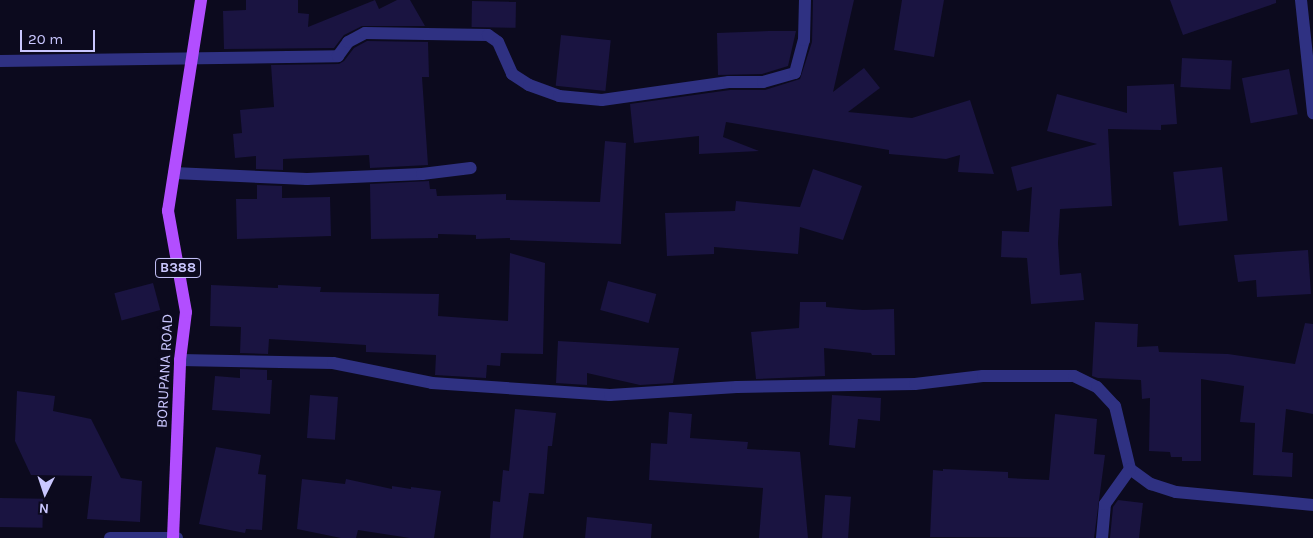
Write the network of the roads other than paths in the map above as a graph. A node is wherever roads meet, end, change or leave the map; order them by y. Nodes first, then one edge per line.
1 (201, 0) edge
2 (805, 0) edge
3 (1300, 0) edge
4 (191, 60) junction
5 (0, 61) edge
6 (1313, 112) edge
7 (470, 168) dead end
8 (174, 174) junction
9 (180, 360) junction
10 (1130, 469) junction
11 (1313, 505) edge
12 (110, 538) edge
13 (173, 538) edge
14 (177, 538) edge
15 (1102, 538) edge

1 - 4 main road, BORUPANA ROAD / B388
2 - 4 street
3 - 6 street
4 - 5 street
4 - 8 main road, BORUPANA ROAD / B388
7 - 8 street
8 - 9 main road, BORUPANA ROAD / B388
9 - 10 street
9 - 13 main road, BORUPANA ROAD / B388
10 - 11 street
10 - 15 street
12 - 13 street
13 - 14 street

